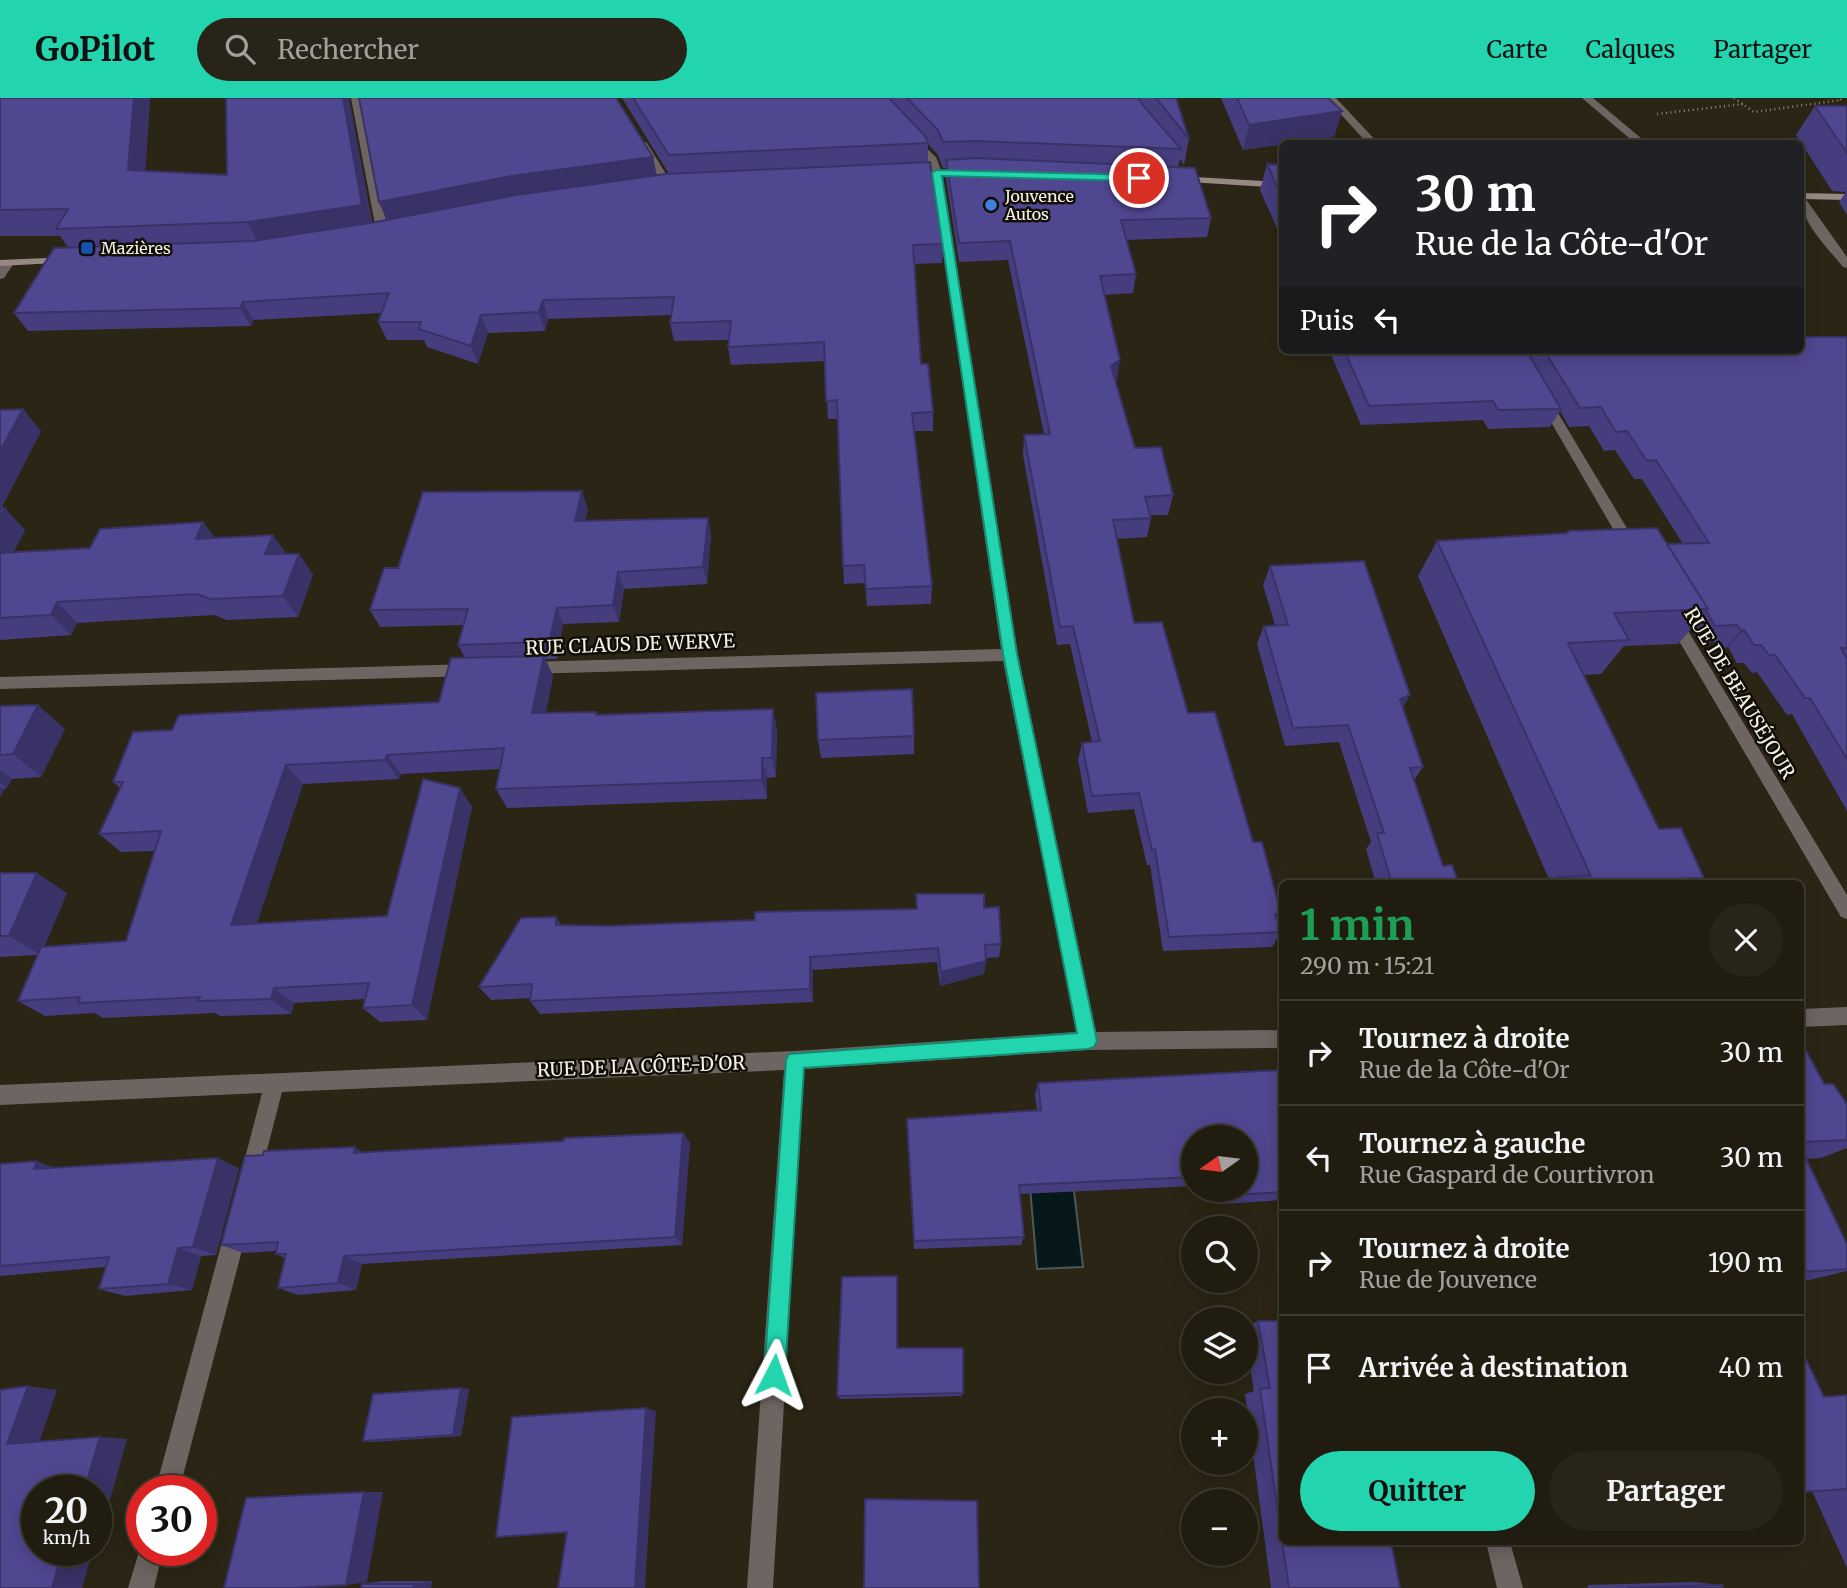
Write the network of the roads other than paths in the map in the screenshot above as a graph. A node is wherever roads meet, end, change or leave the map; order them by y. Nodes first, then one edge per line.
1 (356, 98) edge
2 (1331, 98) edge
3 (1587, 98) edge
4 (633, 128) edge
5 (903, 128) edge
6 (1370, 140) edge
7 (1638, 140) edge
8 (1175, 166) edge
9 (937, 173) junction
10 (975, 173) edge
11 (905, 175) edge
12 (1166, 179) edge
13 (1193, 180) junction
14 (669, 187) junction
15 (683, 187) edge
16 (1279, 187) edge
17 (656, 189) edge
18 (1847, 197) edge
19 (1804, 198) edge
20 (1804, 203) edge
21 (396, 233) edge
22 (383, 235) junction
23 (370, 237) edge
24 (87, 260) edge
25 (4, 263) edge
26 (1847, 265) edge
27 (0, 276) edge
28 (1535, 386) edge
29 (1642, 565) edge
30 (1663, 601) edge
31 (1010, 654) junction
32 (483, 669) edge
33 (511, 669) edge
34 (0, 683) edge
35 (1847, 911) edge
36 (1847, 1016) edge
37 (1804, 1018) edge
38 (1279, 1039) edge
39 (1088, 1041) junction
40 (795, 1060) junction
41 (275, 1082) junction
42 (0, 1095) edge
43 (171, 1475) edge
44 (1499, 1545) edge
45 (147, 1566) edge
46 (141, 1588) edge
47 (760, 1588) edge
48 (1510, 1588) edge

1 - 22 street
2 - 6 street
3 - 7 street
4 - 14 street
5 - 9 street
8 - 13 street
9 - 10 street
9 - 11 street
9 - 31 street
12 - 13 street
13 - 16 street
14 - 15 street
14 - 17 street
18 - 19 street
20 - 26 street
21 - 22 street
22 - 23 street
24 - 25 street
25 - 27 street
28 - 29 street
30 - 35 street, RUE DE BEAUSÉJOUR
31 - 33 street, RUE CLAUS DE WERVE
31 - 39 street
32 - 34 street
36 - 37 street
38 - 39 street, RUE DE LA CÔTE-D'OR
39 - 40 street, RUE DE LA CÔTE-D'OR
40 - 41 street, RUE DE LA CÔTE-D'OR
40 - 47 street
41 - 42 street, RUE DE LA CÔTE-D'OR
41 - 43 street
44 - 48 street
45 - 46 street

